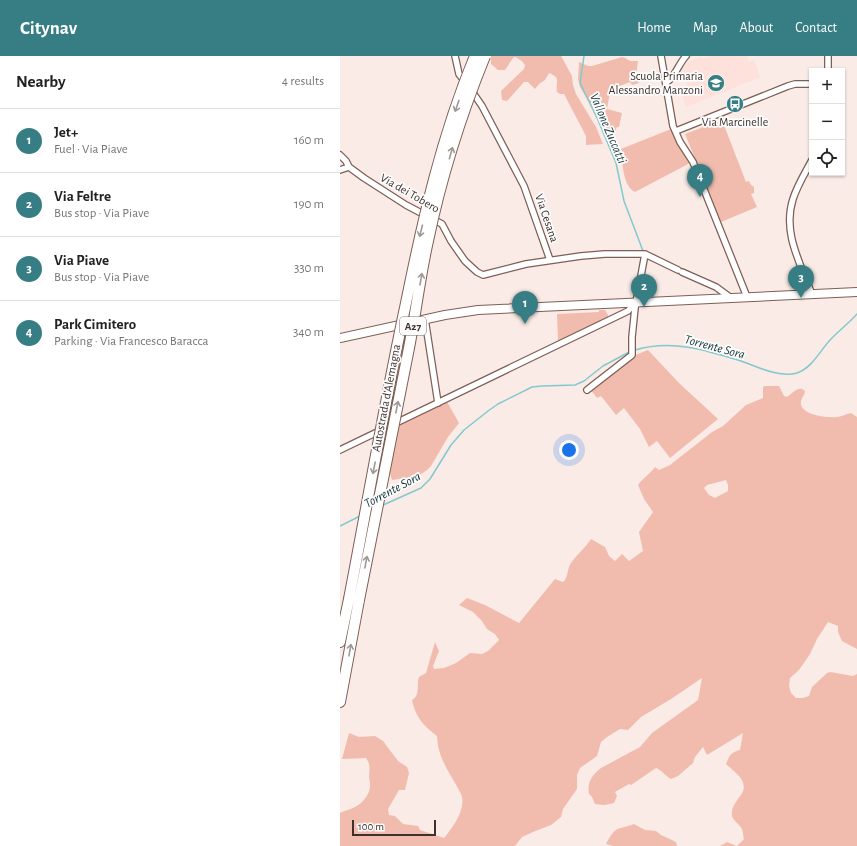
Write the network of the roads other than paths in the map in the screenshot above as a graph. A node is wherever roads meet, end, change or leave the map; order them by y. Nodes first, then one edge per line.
1 (455, 56) edge
2 (475, 56) edge
3 (485, 56) edge
4 (662, 56) edge
5 (686, 56) edge
6 (828, 56) edge
7 (828, 68) edge
8 (667, 82) junction
9 (809, 84) edge
10 (676, 131) junction
11 (340, 155) edge
12 (809, 166) edge
13 (349, 167) junction
14 (340, 170) edge
15 (645, 254) junction
16 (550, 260) junction
17 (857, 292) edge
18 (812, 295) junction
19 (747, 297) junction
20 (731, 298) junction
21 (636, 302) junction
22 (425, 319) junction
23 (340, 338) edge
24 (587, 390) dead end
25 (438, 403) junction
26 (340, 450) edge
27 (354, 600) junction
28 (340, 642) edge
29 (340, 702) edge

1 - 16 street, Via Cesana
2 -> 27 highway, Autostrada d'Alemagna / A27, bridge
27 -> 3 highway, Autostrada d'Alemagna / A27, bridge
4 - 8 street
5 - 8 street
6 - 7 street
8 - 10 street
9 - 10 street
10 - 19 street
11 - 13 street, Via dei Tobero
12 - 18 street
13 - 14 street
13 - 16 street, Via dei Tobero
15 - 16 street, Via Cesana
15 - 20 street
15 - 21 street
17 - 18 main road
18 - 19 main road
19 - 20 main road
20 - 21 main road
21 - 22 main road
21 - 24 street
21 - 25 street
22 - 23 main road
22 - 25 street
25 - 26 street
27 - 28 highway, Autostrada d'Alemagna / A27
29 -> 27 highway, Autostrada d'Alemagna / A27

